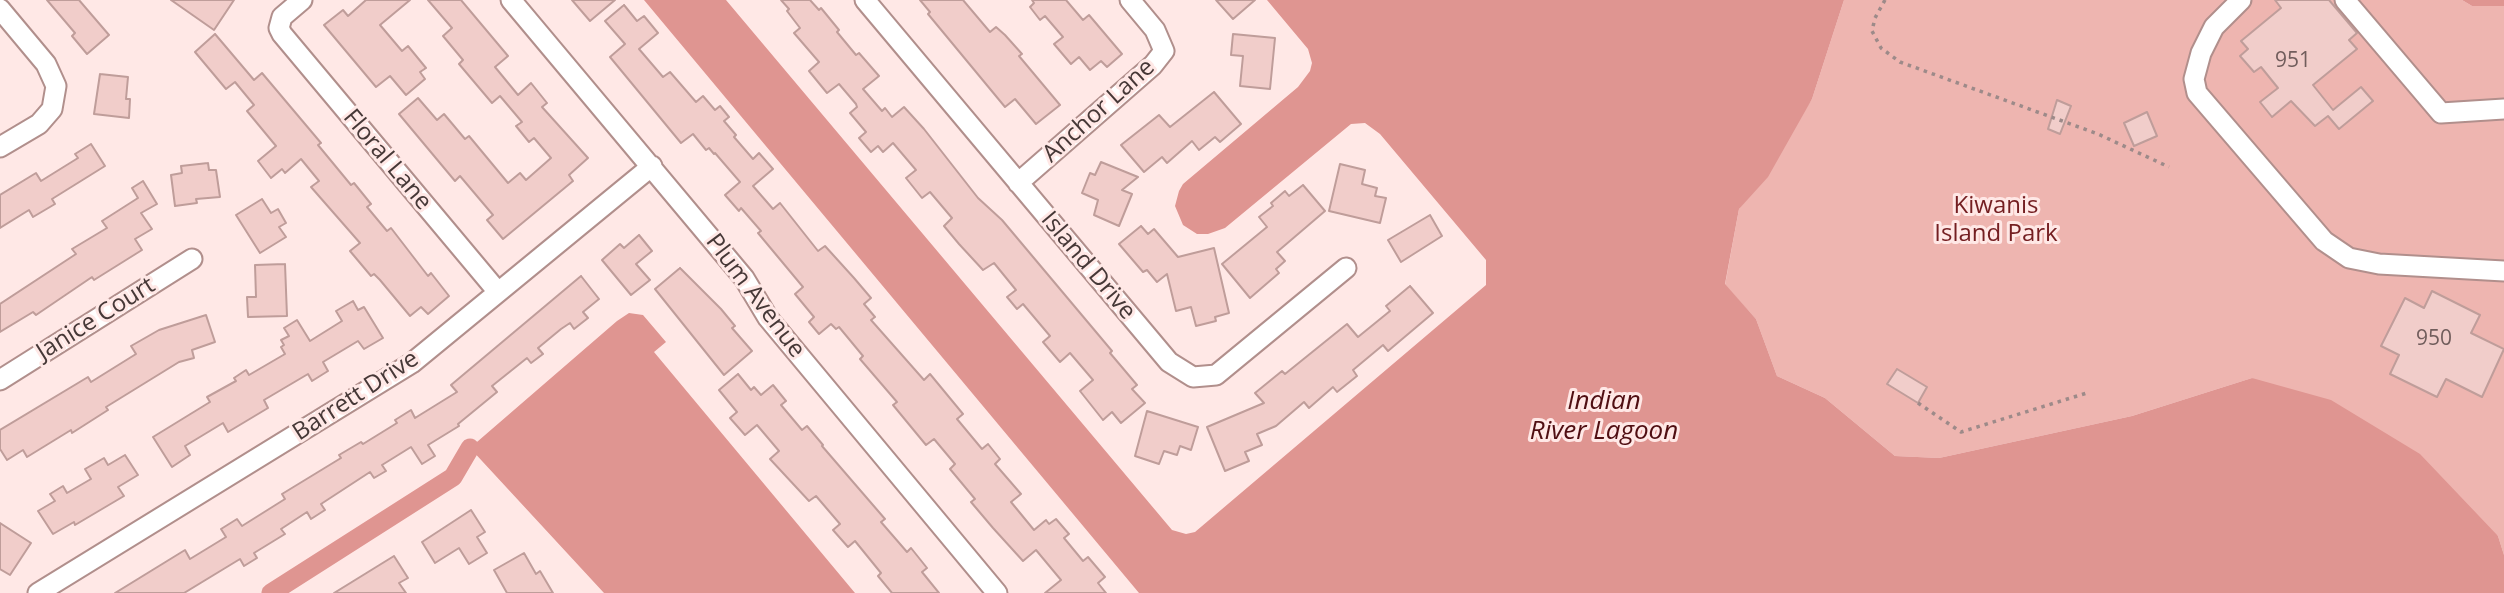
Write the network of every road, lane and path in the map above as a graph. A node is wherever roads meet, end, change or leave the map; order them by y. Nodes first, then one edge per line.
1 (302, 0) edge
2 (511, 0) edge
3 (865, 0) edge
4 (1130, 0) edge
5 (1885, 0) edge
6 (2241, 0) edge
7 (2345, 0) edge
8 (0, 9) edge
9 (2504, 109) edge
10 (0, 147) edge
11 (652, 166) junction
12 (2169, 167) dead end
13 (1018, 183) junction
14 (192, 259) dead end
15 (1346, 268) dead end
16 (2504, 271) edge
17 (498, 292) junction
18 (0, 380) edge
19 (2091, 392) dead end
20 (1917, 403) dead end
21 (38, 593) edge
22 (997, 593) edge

1 - 17 street, Floral Lane
2 - 11 street, Plum Avenue
3 - 13 street, Island Drive
4 - 13 street, Anchor Lane
5 - 12 path
6 - 16 street
7 - 9 street
8 - 10 street
11 - 17 street, Barrett Drive
11 - 22 street, Plum Avenue
13 - 15 street, Island Drive
14 - 18 street, Janice Court
17 - 21 street, Barrett Drive
19 - 20 path

